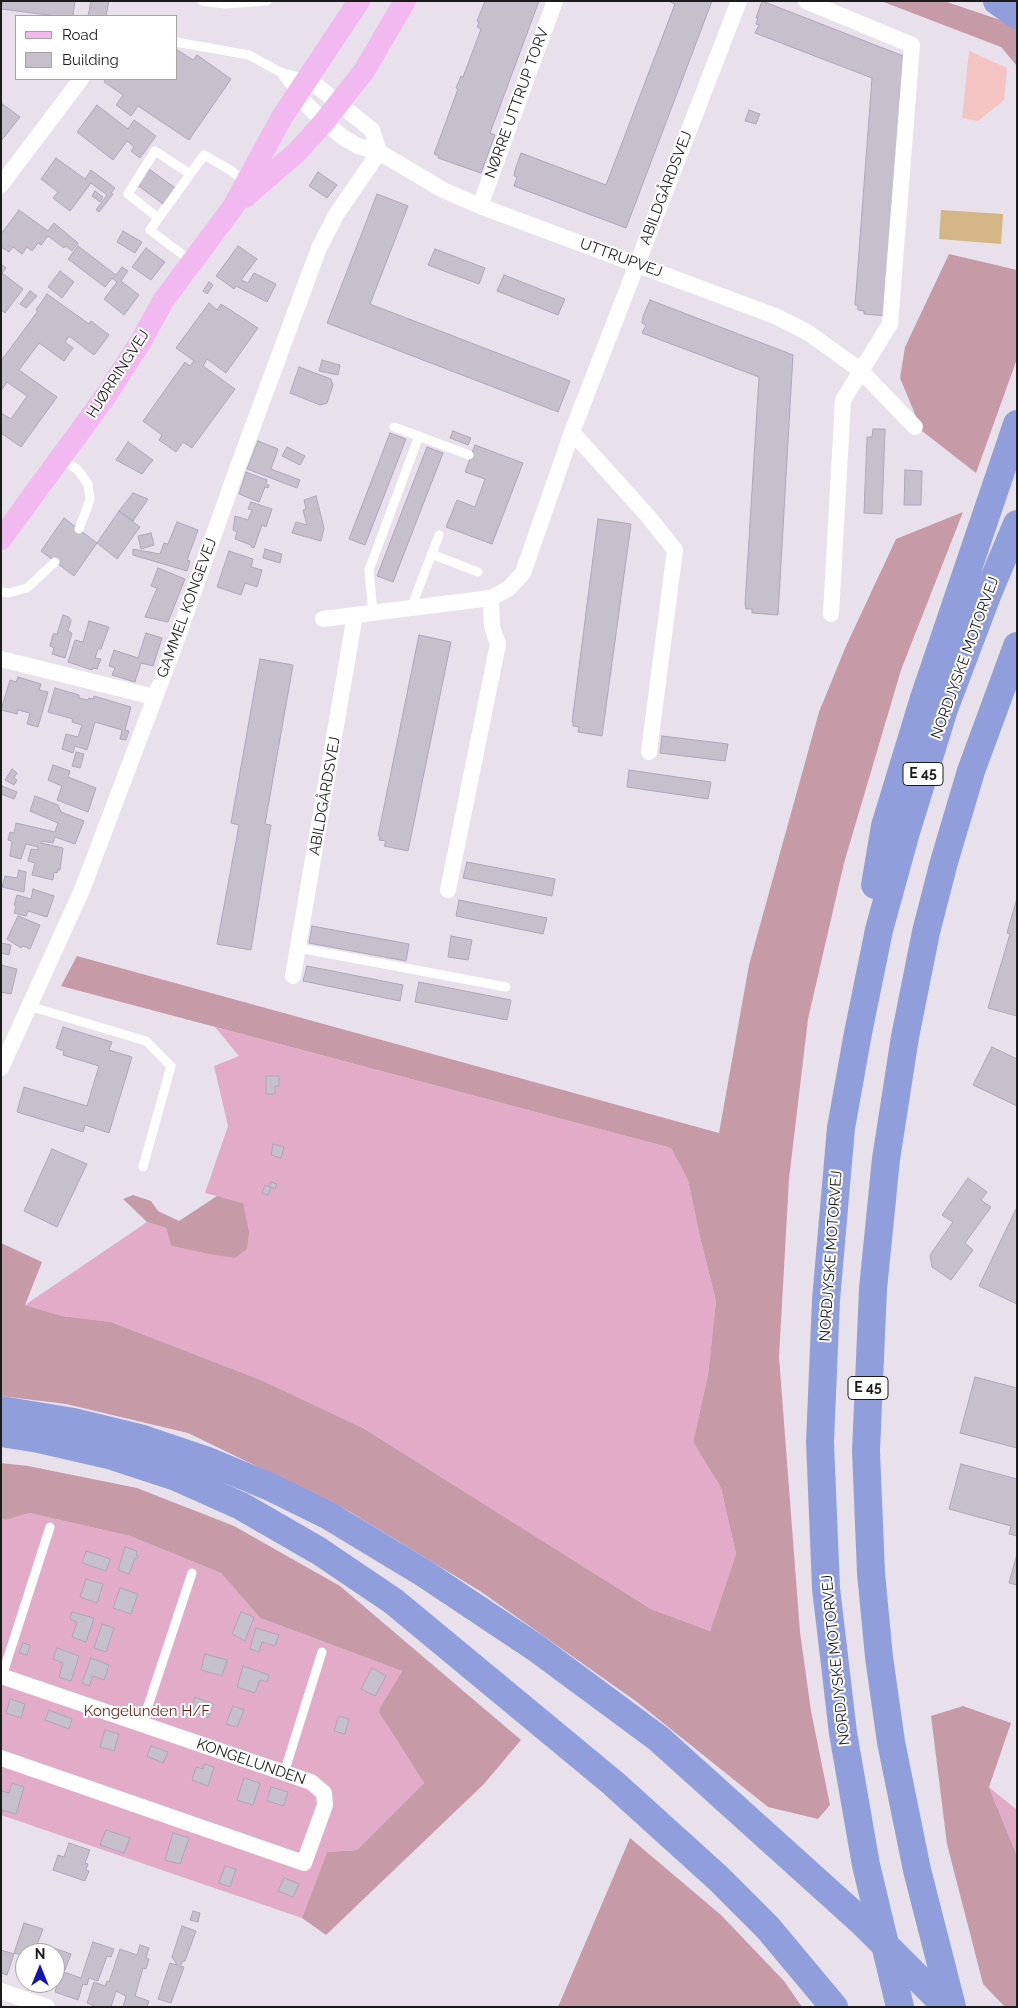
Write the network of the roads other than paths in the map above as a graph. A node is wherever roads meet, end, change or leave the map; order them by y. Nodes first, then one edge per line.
1 (202, 1) edge
2 (267, 1) edge
3 (359, 1) edge
4 (405, 1) edge
5 (555, 1) edge
6 (739, 1) edge
7 (806, 1) edge
8 (997, 1) edge
9 (1017, 15) edge
10 (178, 42) edge
11 (280, 72) junction
12 (80, 80) edge
13 (302, 87) junction
14 (339, 103) junction
15 (324, 122) junction
16 (379, 152) junction
17 (190, 174) junction
18 (1, 185) edge
19 (251, 185) junction
20 (480, 206) junction
21 (158, 218) junction
22 (192, 262) junction
23 (636, 263) junction
24 (860, 370) junction
25 (1017, 424) edge
26 (394, 427) dead end
27 (915, 427) dead end
28 (572, 432) junction
29 (419, 436) junction
30 (469, 455) dead end
31 (60, 459) junction
32 (1017, 524) edge
33 (79, 529) dead end
34 (439, 535) dead end
35 (1, 539) edge
36 (431, 554) junction
37 (55, 562) dead end
38 (478, 572) dead end
39 (1, 592) edge
40 (491, 598) junction
41 (411, 608) junction
42 (373, 613) junction
43 (831, 614) dead end
44 (356, 616) junction
45 (323, 619) dead end
46 (1017, 646) edge
47 (1, 660) edge
48 (1017, 674) edge
49 (154, 697) junction
50 (649, 752) dead end
51 (971, 771) junction
52 (448, 890) dead end
53 (298, 948) junction
54 (293, 976) dead end
55 (506, 988) dead end
56 (29, 1006) junction
57 (858, 1032) junction
58 (1, 1068) edge
59 (143, 1167) dead end
60 (1, 1410) edge
61 (1, 1433) edge
62 (50, 1528) dead end
63 (192, 1573) dead end
64 (322, 1652) dead end
65 (2, 1676) edge
66 (142, 1724) junction
67 (1, 1758) edge
68 (284, 1773) junction
69 (1, 1991) edge
70 (47, 2007) edge
71 (834, 2007) edge
72 (900, 2007) edge
73 (947, 2007) edge
74 (952, 2007) edge

1 - 2 lane
3 - 13 main road, HJØRRINGVEJ
4 - 14 main road, HJØRRINGVEJ
5 - 20 street, NØRRE UTTRUP TORV
6 - 23 street, ABILDGÅRDSVEJ
7 - 24 street
8 - 9 highway
10 - 11 lane
11 - 13 lane
11 - 13 lane
12 - 18 street
13 - 14 street
13 - 15 street, UTTRUPVEJ
13 - 19 main road, HJØRRINGVEJ
14 - 15 main road, HJØRRINGVEJ
14 - 16 street
15 - 16 street, UTTRUPVEJ
15 - 19 main road, HJØRRINGVEJ
16 - 20 street, UTTRUPVEJ
16 - 49 street, GAMMEL KONGEVEJ
17 - 19 lane
17 - 21 lane
17 - 21 lane
19 - 22 main road, HJØRRINGVEJ
20 - 23 street, UTTRUPVEJ
21 - 22 lane
22 - 31 main road, HJØRRINGVEJ
23 - 24 street, UTTRUPVEJ
23 - 28 street, ABILDGÅRDSVEJ
24 - 27 street, UTTRUPVEJ
24 - 43 street
25 - 57 highway
26 - 29 lane
28 - 40 street, ABILDGÅRDSVEJ
28 - 50 street
29 - 30 lane
29 - 42 lane
31 - 33 lane
31 - 35 main road, HJØRRINGVEJ
32 - 57 highway, NORDJYSKE MOTORVEJ / E 45
34 - 36 lane
36 - 38 lane
36 - 41 lane
37 - 39 lane
40 - 41 street, ABILDGÅRDSVEJ
40 - 52 street
41 - 42 street, ABILDGÅRDSVEJ
42 - 44 street, ABILDGÅRDSVEJ
44 - 45 street, ABILDGÅRDSVEJ
44 - 53 street, ABILDGÅRDSVEJ
46 - 51 highway, E 45
47 - 49 street
48 - 51 highway
49 - 56 street, GAMMEL KONGEVEJ
51 - 74 highway, E 45
53 - 54 street, ABILDGÅRDSVEJ
53 - 55 lane
56 - 58 street, GAMMEL KONGEVEJ
56 - 59 lane
57 - 72 highway, NORDJYSKE MOTORVEJ / E 45
60 - 73 highway
61 - 71 highway
62 - 65 lane
63 - 66 lane
64 - 68 lane
65 - 66 street, KONGELUNDEN
66 - 68 street, KONGELUNDEN
67 - 68 street, KONGELUNDEN
69 - 70 street

